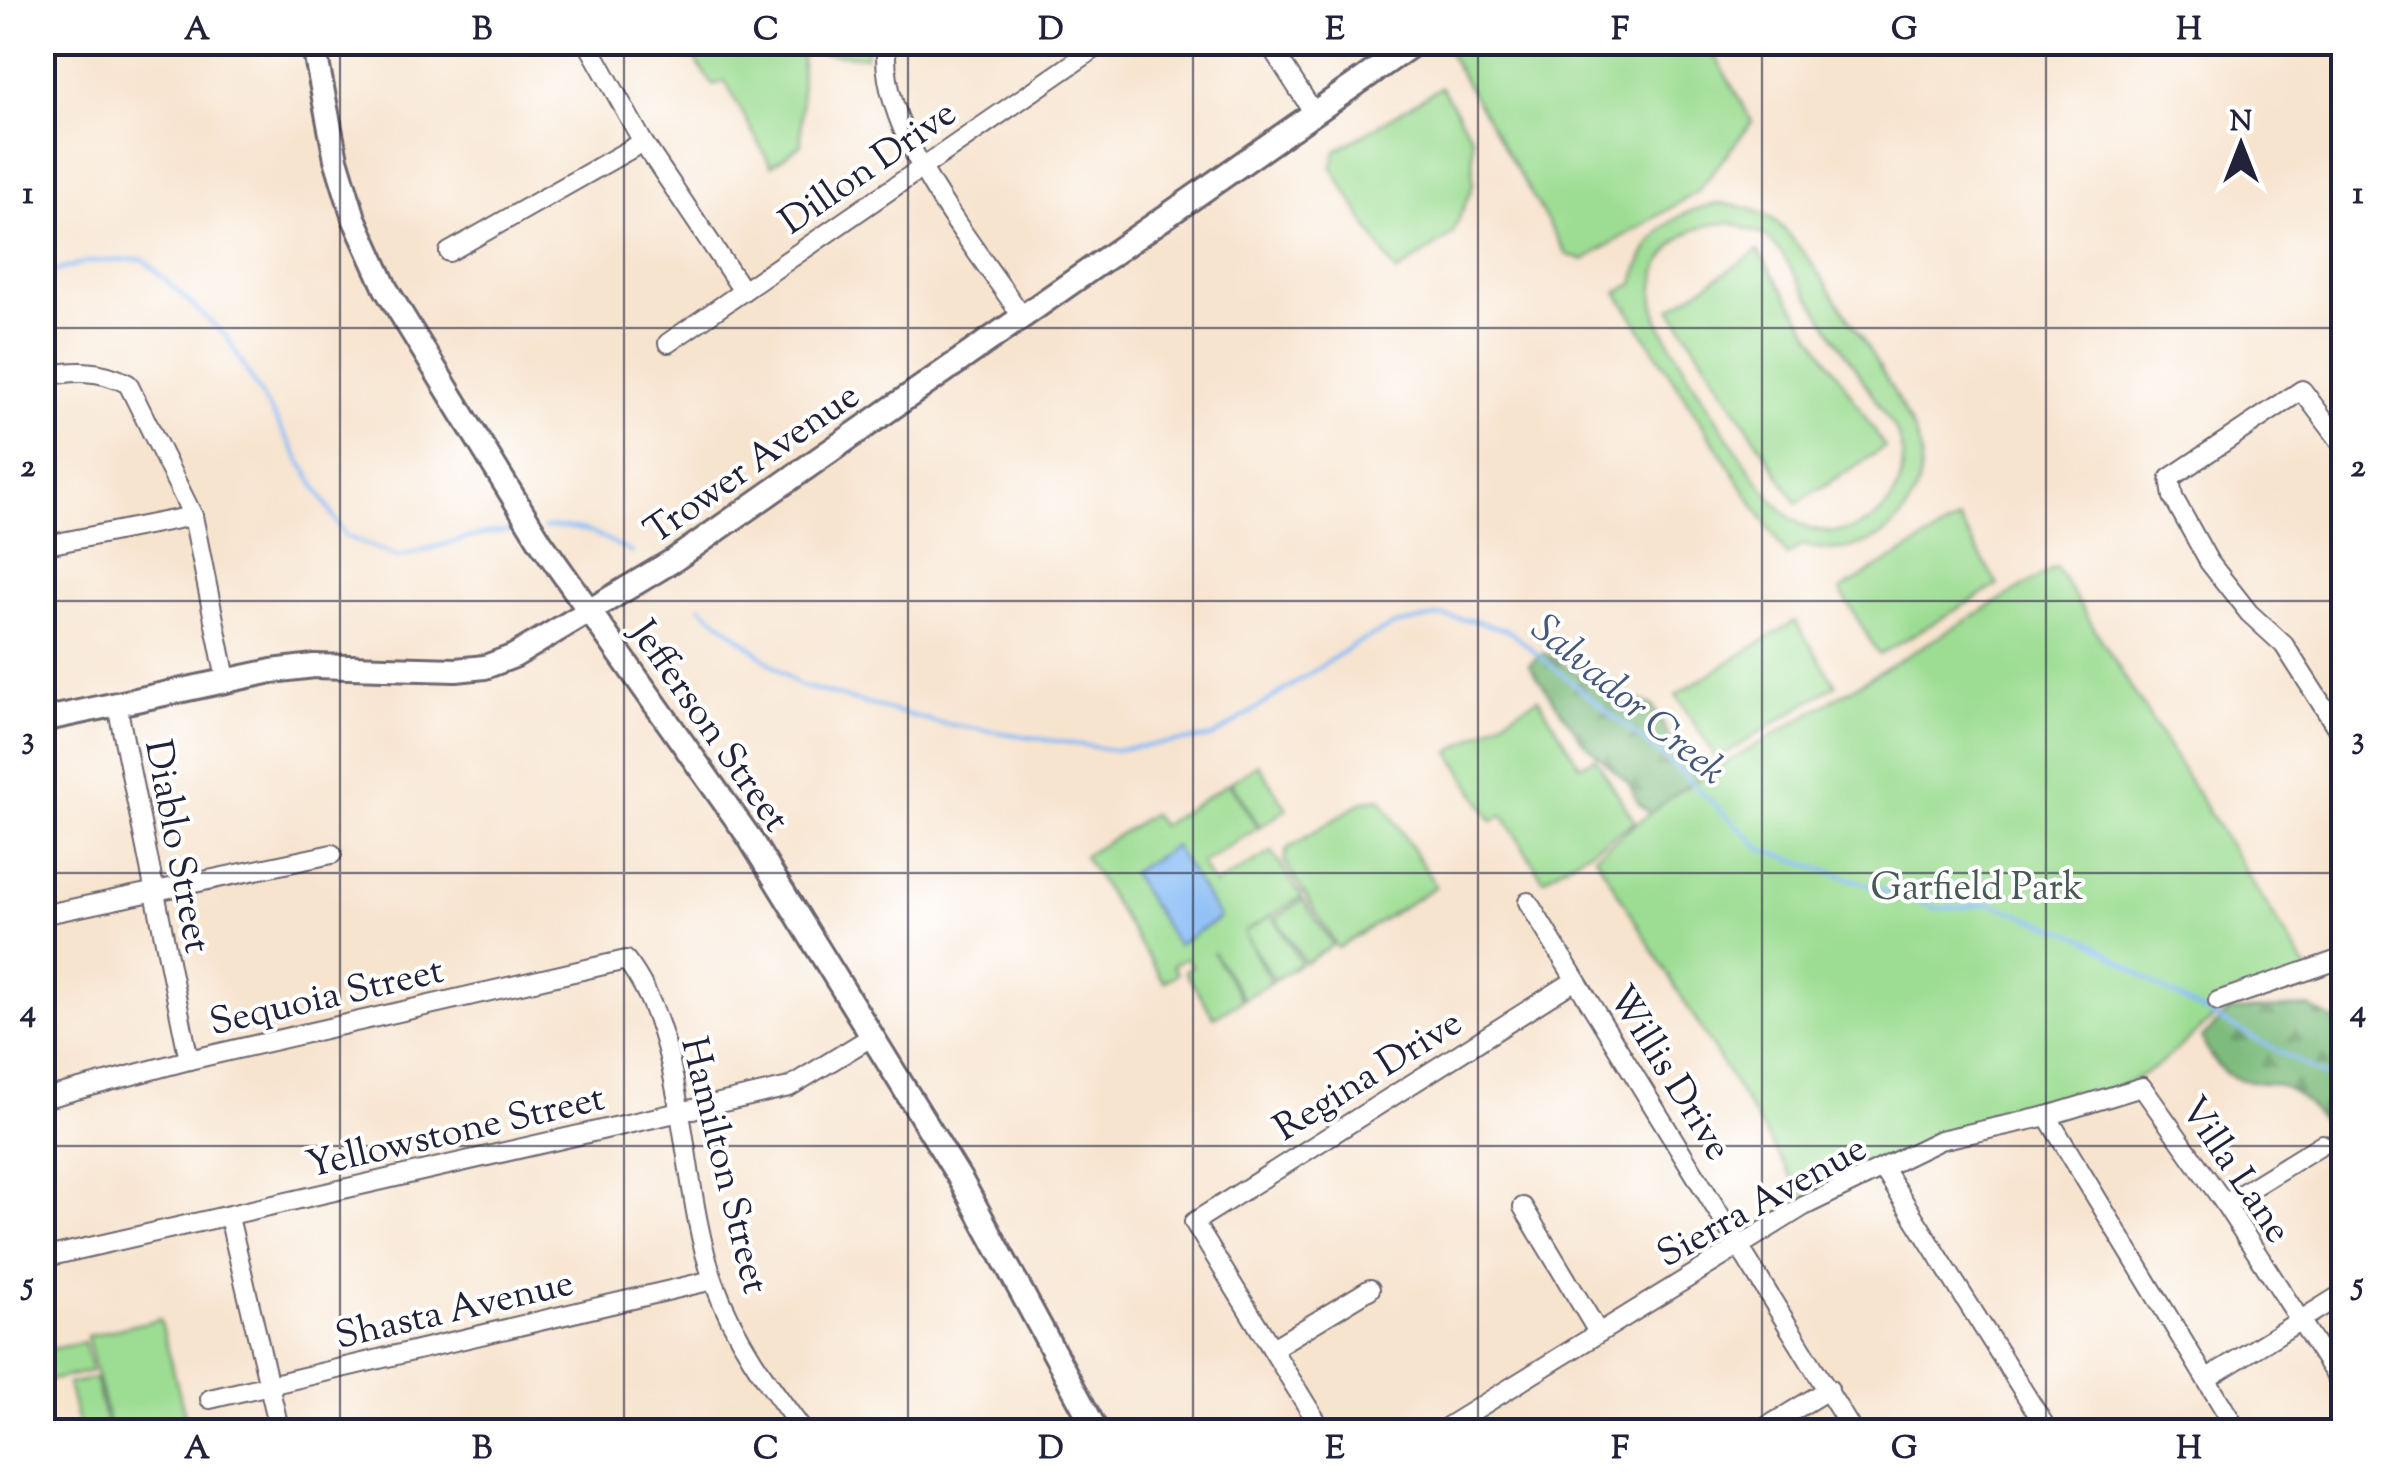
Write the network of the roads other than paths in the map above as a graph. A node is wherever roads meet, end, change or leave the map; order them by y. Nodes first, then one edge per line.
1 (313, 42) edge
2 (587, 42) edge
3 (887, 42) edge
4 (1104, 42) edge
5 (1268, 42) edge
6 (1416, 42) edge
7 (1314, 113) junction
8 (643, 142) junction
9 (923, 167) junction
10 (449, 252) dead end
11 (743, 291) junction
12 (1021, 315) junction
13 (668, 342) dead end
14 (42, 377) edge
15 (2344, 446) edge
16 (192, 516) junction
17 (42, 546) edge
18 (589, 614) junction
19 (226, 678) junction
20 (117, 705) junction
21 (42, 720) edge
22 (2344, 738) edge
23 (332, 854) dead end
24 (155, 891) junction
25 (1528, 902) dead end
26 (42, 915) edge
27 (2344, 958) edge
28 (626, 960) joint
29 (1574, 981) junction
30 (2218, 1001) dead end
31 (871, 1037) junction
32 (189, 1060) junction
33 (2142, 1087) joint
34 (42, 1100) edge
35 (677, 1111) junction
36 (2047, 1116) junction
37 (2322, 1144) dead end
38 (1884, 1170) junction
39 (2225, 1204) junction
40 (1523, 1208) dead end
41 (229, 1216) junction
42 (1741, 1243) junction
43 (42, 1258) edge
44 (713, 1280) junction
45 (1370, 1289) dead end
46 (2344, 1294) edge
47 (2297, 1322) junction
48 (1598, 1332) junction
49 (1273, 1348) junction
50 (2206, 1379) junction
51 (269, 1385) junction
52 (2344, 1388) edge
53 (1829, 1389) junction
54 (210, 1399) dead end
55 (280, 1432) edge
56 (804, 1432) edge
57 (1097, 1432) edge
58 (1323, 1432) edge
59 (1438, 1432) edge
60 (1758, 1432) edge
61 (1853, 1432) edge
62 (2049, 1432) edge
63 (2238, 1432) edge

1 - 18 main road, Jefferson Street
2 - 8 street
3 - 9 street
4 - 9 street, Dillon Drive
5 - 7 street
6 - 7 main road, Trower Avenue
7 - 12 main road, Trower Avenue
8 - 10 street
8 - 11 street
9 - 11 street, Dillon Drive
9 - 12 street
11 - 13 street, Dillon Drive
12 - 18 main road, Trower Avenue
14 - 16 street
15 - 22 street
16 - 17 street
16 - 19 street
18 - 19 main road, Trower Avenue
18 - 31 main road, Jefferson Street
19 - 20 main road, Trower Avenue
20 - 21 main road, Trower Avenue
20 - 24 street, Diablo Street
23 - 24 street
24 - 26 street
24 - 32 street, Diablo Street
25 - 29 street, Willis Drive
27 - 30 street
28 - 32 street, Sequoia Street
28 - 35 street, Hamilton Street
29 - 42 street, Willis Drive
29 - 49 street, Regina Drive
31 - 35 street, Yellowstone Street
31 - 57 main road, Jefferson Street
32 - 34 street, Sequoia Street
33 - 36 street, Sierra Avenue
33 - 39 street, Villa Lane
35 - 41 street, Yellowstone Street
35 - 44 street, Hamilton Street
36 - 38 street, Sierra Avenue
36 - 50 street
37 - 39 street
38 - 42 street, Sierra Avenue
38 - 62 street
39 - 47 street, Villa Lane
40 - 48 street
41 - 43 street, Yellowstone Street
41 - 51 street
42 - 48 street, Sierra Avenue
42 - 53 street, Willis Drive
44 - 51 street, Shasta Avenue
44 - 56 street, Hamilton Street
45 - 49 street
46 - 47 street
47 - 50 street
47 - 52 street, Villa Lane
48 - 59 street, Sierra Avenue
49 - 58 street
50 - 63 street
51 - 54 street, Shasta Avenue
51 - 55 street
53 - 60 street
53 - 61 street, Willis Drive

